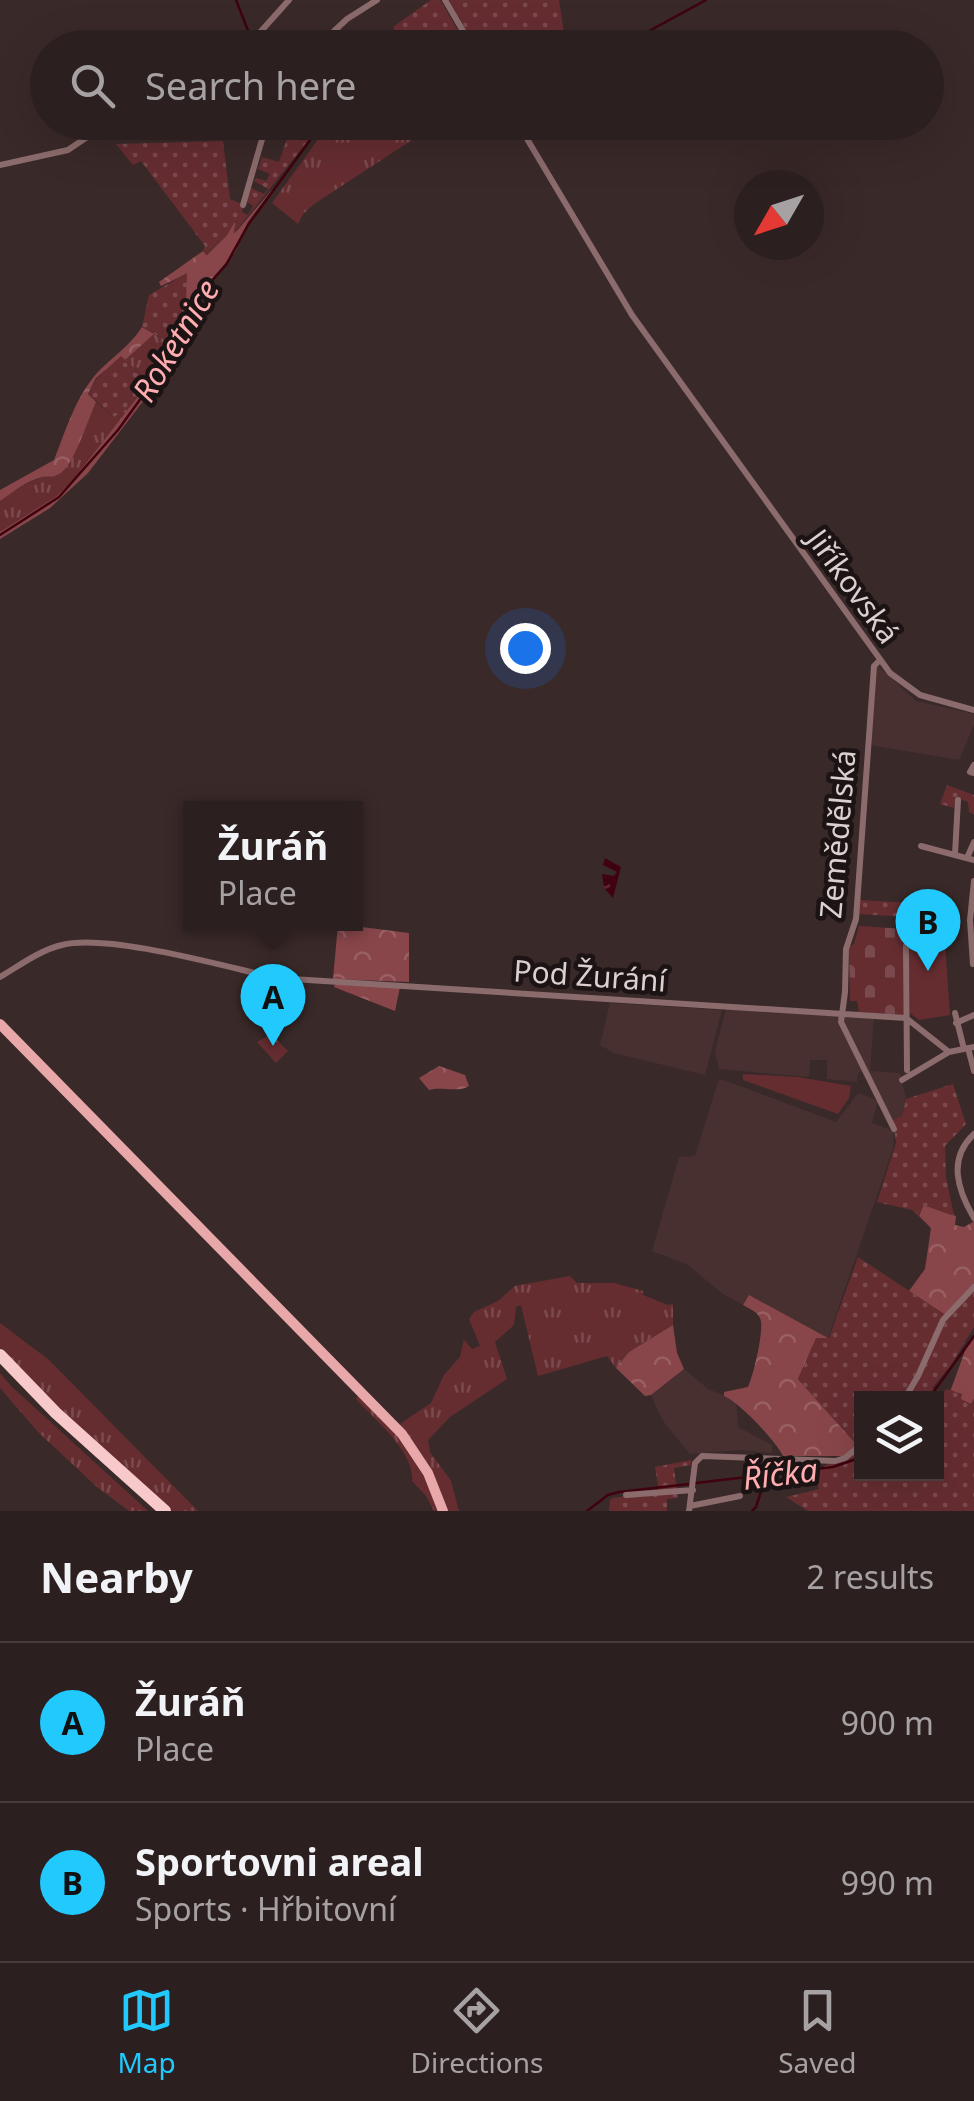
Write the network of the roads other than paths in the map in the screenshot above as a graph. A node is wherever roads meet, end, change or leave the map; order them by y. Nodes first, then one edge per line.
1 (290, 0) edge
2 (377, 0) edge
3 (445, 0) edge
4 (263, 30) edge
5 (335, 30) edge
6 (463, 30) edge
7 (82, 140) edge
8 (263, 140) edge
9 (528, 140) edge
10 (0, 165) edge
11 (242, 205) dead end
12 (880, 660) junction
13 (974, 710) edge
14 (974, 765) edge
15 (974, 773) edge
16 (958, 800) dead end
17 (974, 842) edge
18 (922, 846) dead end
19 (955, 854) junction
20 (971, 859) edge
21 (974, 881) edge
22 (906, 946) dead end
23 (973, 964) edge
24 (0, 977) edge
25 (955, 1012) dead end
26 (843, 1014) junction
27 (974, 1015) edge
28 (906, 1018) junction
29 (956, 1023) junction
30 (0, 1024) edge
31 (969, 1048) edge
32 (949, 1052) junction
33 (907, 1070) dead end
34 (974, 1071) edge
35 (902, 1080) dead end
36 (894, 1129) dead end
37 (974, 1134) edge
38 (974, 1218) edge
39 (974, 1286) edge
40 (0, 1355) edge
41 (0, 1365) edge
42 (909, 1391) edge
43 (854, 1451) edge
44 (692, 1490) junction
45 (626, 1495) dead end
46 (740, 1496) dead end
47 (690, 1508) edge
48 (152, 1511) edge
49 (165, 1511) edge
50 (443, 1511) edge

1 - 4 street
2 - 5 street
3 - 6 street
7 - 10 street
8 - 11 street
9 - 12 street, Jiříkovská
12 - 13 street, Jiříkovská
12 - 26 street, Zemědělská
14 - 15 street
16 - 19 street
17 - 20 street
18 - 19 street
19 - 20 street
21 - 23 street
22 - 28 street
24 - 26 street, Pod Žurání
25 - 29 street
26 - 28 street, Pod Žurání
26 - 36 street
27 - 29 street
28 - 32 street
28 - 33 street
29 - 31 street
30 - 50 main road
31 - 32 street
31 - 34 street
32 - 35 street
37 - 38 street
39 - 42 street
40 - 49 highway
41 - 48 highway
43 - 44 street
44 - 45 street
44 - 47 street
46 - 47 street

